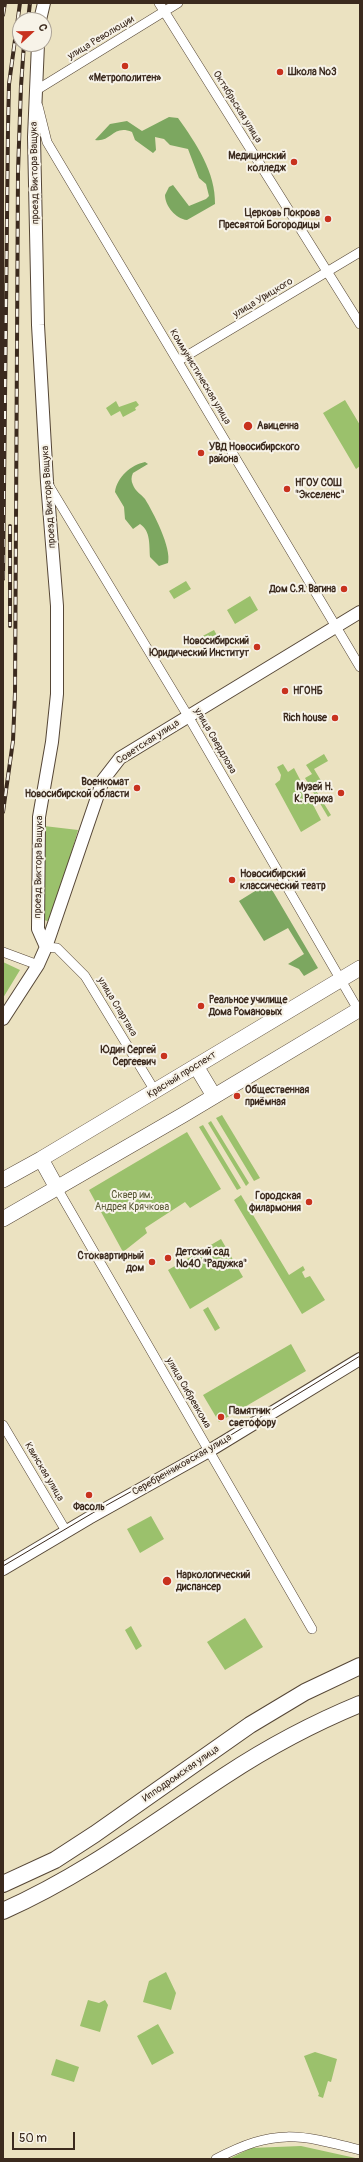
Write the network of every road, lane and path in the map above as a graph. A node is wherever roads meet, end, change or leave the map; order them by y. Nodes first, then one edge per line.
1 (159, 3) edge
2 (178, 3) edge
3 (164, 12) junction
4 (37, 52) edge
5 (35, 91) junction
6 (360, 252) edge
7 (328, 271) junction
8 (360, 324) edge
9 (178, 362) junction
10 (47, 482) junction
11 (360, 612) edge
12 (335, 626) junction
13 (359, 663) edge
14 (188, 716) junction
15 (46, 947) junction
16 (3, 952) edge
17 (38, 965) junction
18 (360, 968) edge
19 (341, 980) junction
20 (359, 1011) edge
21 (3, 1019) edge
22 (196, 1066) junction
23 (155, 1091) junction
24 (214, 1096) junction
25 (41, 1160) junction
26 (3, 1180) edge
27 (57, 1188) junction
28 (3, 1219) edge
29 (360, 1359) edge
30 (3, 1425) edge
31 (209, 1451) junction
32 (66, 1531) junction
33 (3, 1569) edge
34 (312, 1629) dead end
35 (360, 1666) edge
36 (360, 1704) edge
37 (211, 1752) junction
38 (226, 1774) junction
39 (3, 1884) edge
40 (3, 1911) edge
41 (360, 2150) edge
42 (216, 2159) edge

1 - 3 street, Октябрьская улица
2 - 3 street, улица Революции
3 - 5 street, улица Революции
3 - 7 street, Октябрьская улица
4 - 5 street, проезд Виктора Ващука
5 - 9 street, Коммунистическая улица
5 - 10 street, проезд Виктора Ващука
6 - 7 street, улица Урицкого
7 - 8 street, Октябрьская улица
7 - 9 street, улица Урицкого
9 - 12 street, Коммунистическая улица
10 - 14 street, улица Свердлова
10 - 15 street, проезд Виктора Ващука
11 - 12 street, Советская улица
12 - 13 street, Коммунистическая улица
12 - 14 street, Советская улица
14 - 15 street, Советская улица
14 - 19 street, улица Свердлова
15 - 17 street, Советская улица
15 - 23 street, улица Спартака
16 - 17 street
17 - 21 street, Советская улица
18 - 19 main road, Красный проспект
19 - 20 street, улица Свердлова
19 - 22 main road, Красный проспект
20 - 24 main road
22 - 23 main road, Красный проспект
22 - 24 main road
23 - 25 main road, Красный проспект
24 - 27 main road
25 - 26 main road, Красный проспект
25 - 27 main road
27 - 28 main road
27 - 31 street, улица Сибревкома
29 - 31 street, Серебренниковская улица
30 - 32 street, Каинская улица
31 - 32 street, Серебренниковская улица
31 - 34 street, улица Сибревкома
32 - 33 street, Серебренниковская улица
35 - 37 highway, Ипподромская улица
36 - 38 highway
37 - 38 highway
37 - 39 highway, Ипподромская улица
38 - 40 highway
41 - 42 street

